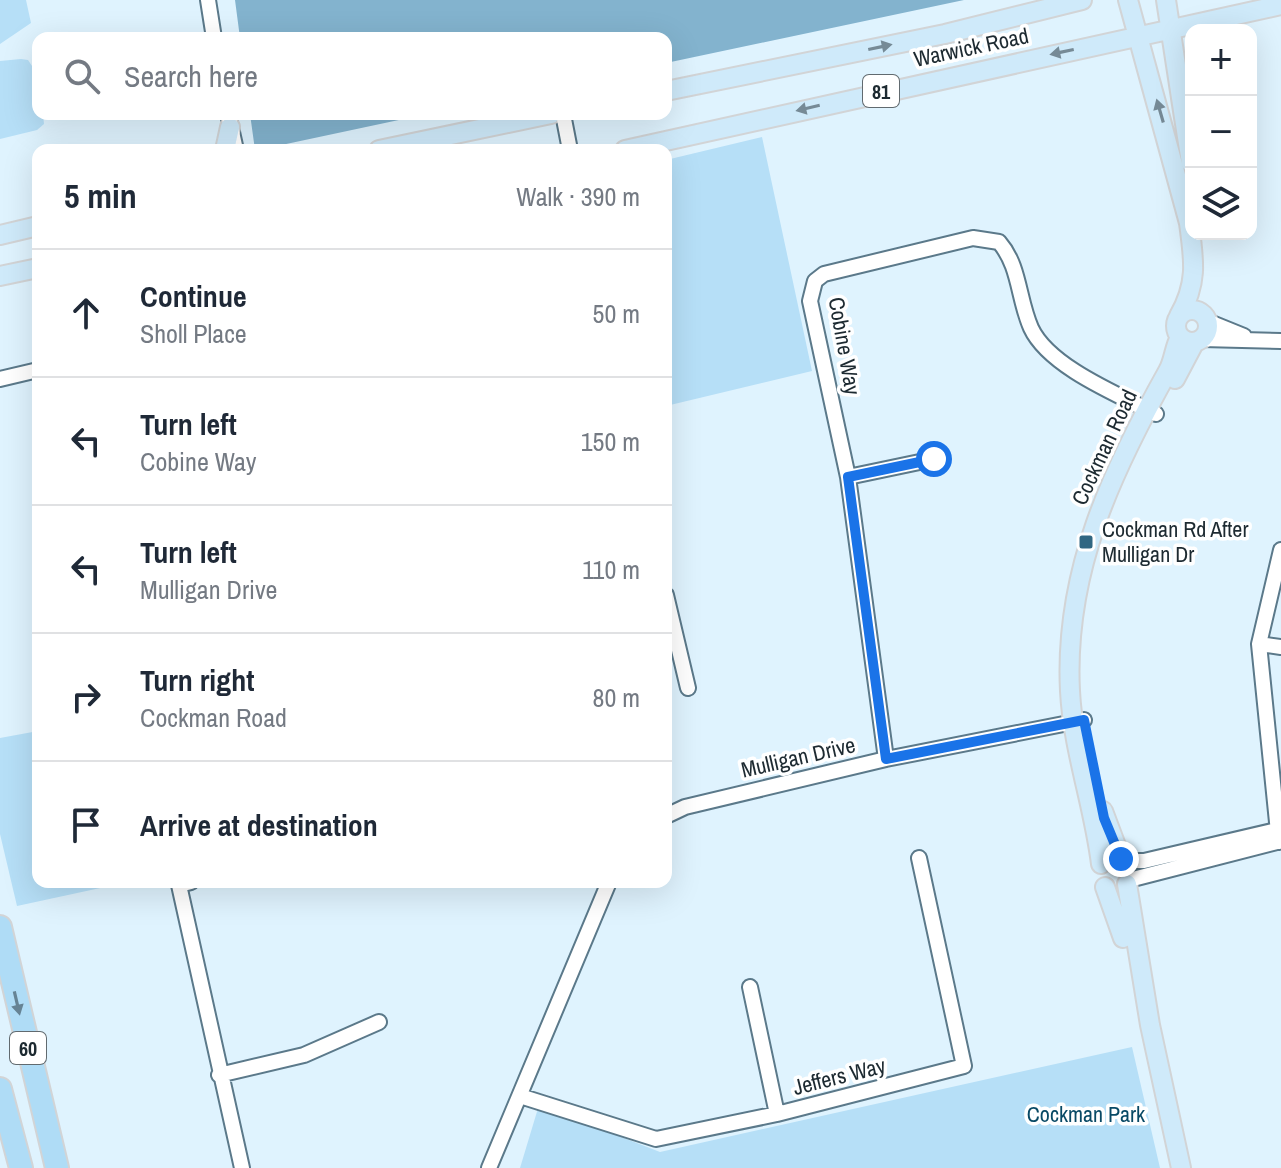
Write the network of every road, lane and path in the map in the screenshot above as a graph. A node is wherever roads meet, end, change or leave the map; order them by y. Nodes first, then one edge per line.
1 (208, 0) edge
2 (1082, 0) edge
3 (1128, 0) edge
4 (1166, 0) edge
5 (1050, 4) edge
6 (1281, 5) edge
7 (1169, 29) junction
8 (213, 32) edge
9 (1138, 36) junction
10 (672, 90) edge
11 (522, 120) edge
12 (564, 120) edge
13 (229, 121) edge
14 (1185, 126) edge
15 (226, 144) edge
16 (235, 144) edge
17 (408, 144) edge
18 (569, 144) edge
19 (652, 144) edge
20 (32, 227) edge
21 (0, 235) edge
22 (1202, 240) edge
23 (32, 269) edge
24 (0, 276) edge
25 (1179, 316) junction
26 (1198, 331) junction
27 (1281, 341) edge
28 (32, 371) edge
29 (0, 379) edge
30 (1151, 412) junction
31 (934, 459) dead end
32 (848, 477) junction
33 (1281, 550) edge
34 (672, 620) edge
35 (1259, 644) junction
36 (1281, 647) edge
37 (688, 688) dead end
38 (1078, 721) junction
39 (886, 759) junction
40 (672, 813) edge
41 (1279, 836) edge
42 (919, 858) dead end
43 (1123, 860) junction
44 (1101, 864) junction
45 (1128, 882) junction
46 (1105, 887) junction
47 (180, 888) edge
48 (607, 888) edge
49 (0, 927) edge
50 (750, 987) dead end
51 (379, 1022) dead end
52 (219, 1075) junction
53 (0, 1089) edge
54 (520, 1096) junction
55 (777, 1114) junction
56 (21, 1168) edge
57 (57, 1168) edge
58 (242, 1168) edge
59 (489, 1168) edge
60 (1170, 1168) edge
61 (1181, 1168) edge

1 - 8 street
2 - 5 main road, Warwick Road / 81
3 - 9 main road
4 - 7 main road
10 -> 5 main road, Warwick Road / 81
6 - 7 main road, Warwick Road / 81
7 - 9 main road, Warwick Road / 81
7 - 14 main road
9 -> 19 main road, Warwick Road / 81
25 -> 9 main road
11 - 17 main road
12 - 18 street
13 - 15 main road
13 - 16 street
20 - 21 main road
22 - 26 main road
23 - 24 main road
25 - 26 main road
25 - 26 main road
26 - 27 street
26 - 30 main road, Cockman Road
28 - 29 street
30 - 32 street, Cobine Way
30 - 38 main road, Cockman Road
31 - 32 street
32 - 39 street, Cobine Way
33 - 35 street
34 - 37 street
35 - 36 street
35 - 41 street
38 - 39 street, Mulligan Drive
38 - 43 main road, Cockman Road
38 - 44 main road, Cockman Road
39 - 40 street, Mulligan Drive
41 - 43 street
41 - 45 street
42 - 55 street, Jeffers Way
43 - 44 main road
43 - 45 main road
44 - 46 main road
45 - 46 main road
45 - 61 main road
46 - 60 main road
47 - 52 street
48 - 54 street
49 -> 57 highway, 60
50 - 55 street
51 - 52 street
52 - 58 street
53 - 56 highway, 60
54 - 55 street, Jeffers Way
54 - 59 street

